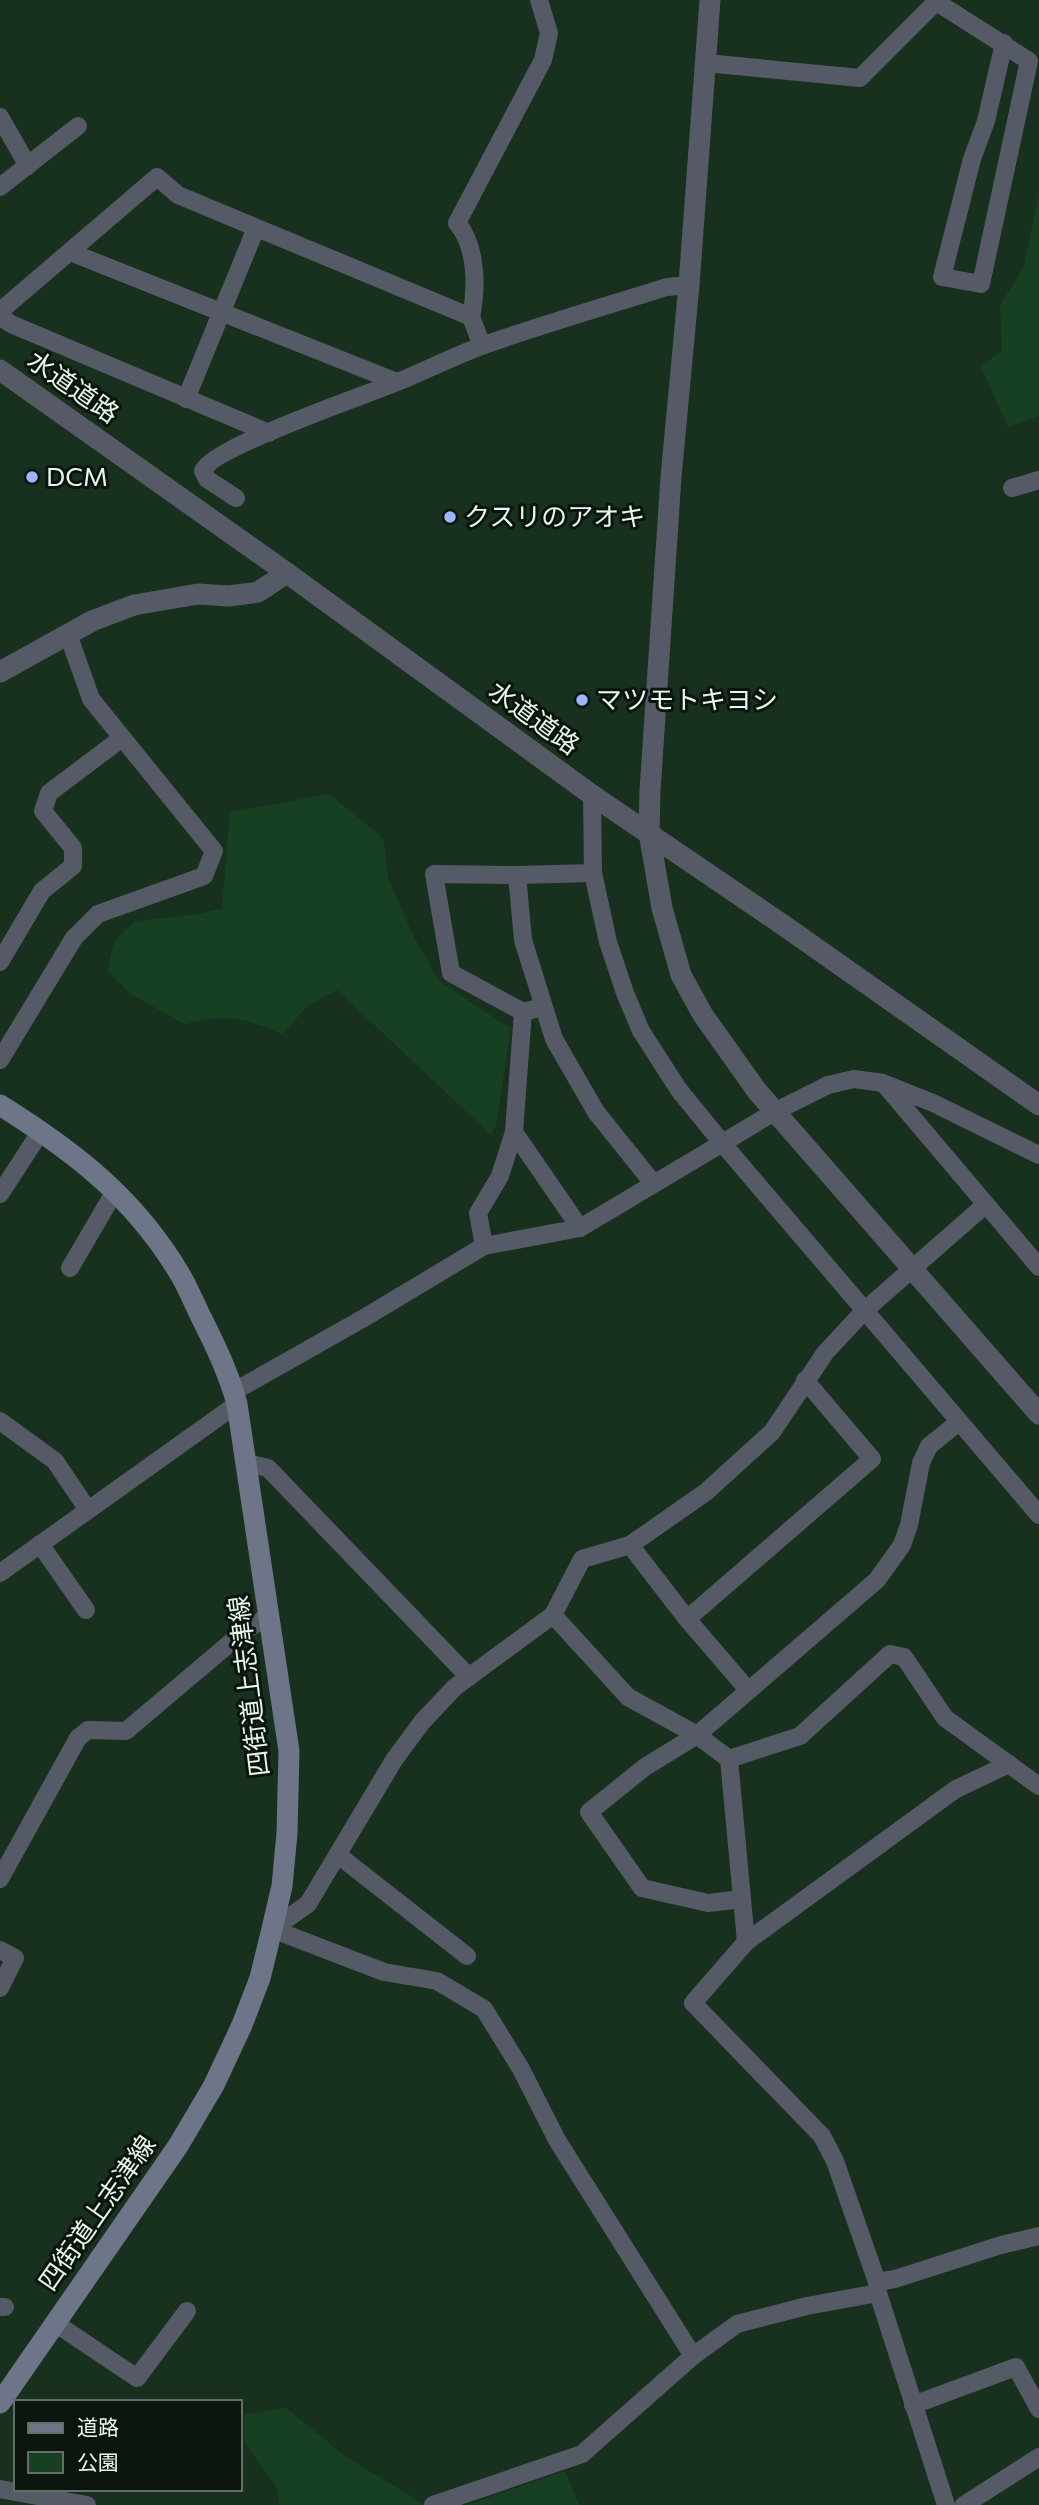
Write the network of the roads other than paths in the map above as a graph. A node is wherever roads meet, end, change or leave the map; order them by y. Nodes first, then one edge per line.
1 (539, 0) edge
2 (710, 0) edge
3 (936, 1) edge
4 (1004, 43) junction
5 (706, 63) junction
6 (0, 117) edge
7 (78, 126) dead end
8 (28, 166) junction
9 (0, 187) edge
10 (256, 228) junction
11 (70, 252) junction
12 (689, 285) junction
13 (222, 313) junction
14 (0, 315) edge
15 (471, 317) junction
16 (482, 346) junction
17 (0, 370) edge
18 (397, 383) junction
19 (186, 399) junction
20 (269, 433) junction
21 (1039, 480) edge
22 (1012, 488) dead end
23 (236, 498) dead end
24 (287, 573) junction
25 (68, 634) junction
26 (0, 672) edge
27 (122, 738) junction
28 (592, 795) junction
29 (649, 833) junction
30 (593, 873) junction
31 (517, 875) junction
32 (0, 962) edge
33 (543, 1007) junction
34 (523, 1012) junction
35 (6, 1035) edge
36 (0, 1060) edge
37 (883, 1083) junction
38 (0, 1105) edge
39 (1039, 1105) edge
40 (776, 1111) junction
41 (41, 1131) junction
42 (514, 1132) junction
43 (723, 1144) junction
44 (1039, 1155) edge
45 (653, 1183) junction
46 (115, 1191) junction
47 (0, 1194) edge
48 (985, 1205) junction
49 (580, 1228) junction
50 (484, 1246) junction
51 (912, 1267) junction
52 (1039, 1267) edge
53 (70, 1268) dead end
54 (864, 1311) junction
55 (805, 1380) junction
56 (235, 1398) junction
57 (1039, 1414) edge
58 (0, 1422) edge
59 (959, 1422) junction
60 (247, 1463) junction
61 (88, 1510) junction
62 (1039, 1515) edge
63 (40, 1544) junction
64 (630, 1545) junction
65 (0, 1573) edge
66 (86, 1610) dead end
67 (270, 1615) junction
68 (553, 1615) junction
69 (687, 1619) junction
70 (469, 1676) junction
71 (748, 1690) junction
72 (697, 1735) junction
73 (729, 1759) junction
74 (1009, 1764) junction
75 (1039, 1787) edge
76 (338, 1854) junction
77 (0, 1880) edge
78 (742, 1899) junction
79 (272, 1929) junction
80 (746, 1942) junction
81 (0, 1950) edge
82 (467, 1956) dead end
83 (0, 1988) edge
84 (1039, 2236) edge
85 (877, 2288) junction
86 (187, 2311) dead end
87 (55, 2323) junction
88 (693, 2356) junction
89 (0, 2403) edge
90 (913, 2405) junction
91 (1039, 2409) edge
92 (1039, 2457) edge
93 (0, 2489) edge
94 (87, 2505) edge
95 (433, 2505) edge
96 (946, 2505) edge
97 (964, 2505) edge

1 - 15 street
2 - 5 street
3 - 4 street
3 - 5 street
4 - 4 street
5 - 12 street
6 - 8 street
7 - 8 street
8 - 9 street
10 - 11 street
10 - 13 street
10 - 15 street
11 - 13 street
11 - 14 street
12 - 16 street
12 - 29 street
13 - 18 street
13 - 19 street
14 - 19 street
15 - 16 street
16 - 18 street
17 - 24 street, 水道道路
18 - 20 street
19 - 20 street
20 - 23 street
21 - 22 street
24 - 25 street
24 - 28 street, 水道道路
25 - 26 street
25 - 27 street
27 - 32 street
27 - 35 street
28 - 29 street, 水道道路
28 - 30 street
29 - 39 street, 水道道路
29 - 40 street
30 - 31 street
30 - 43 street
31 - 33 street
31 - 34 street
33 - 34 street
33 - 45 street
34 - 42 street
35 - 36 street
37 - 40 street
37 - 44 street
37 - 48 street
38 - 41 main road, 四街道上志津線
40 - 43 street
40 - 51 street
41 - 46 main road, 四街道上志津線
41 - 47 street
42 - 49 street
42 - 50 street
43 - 45 street
43 - 54 street
45 - 49 street
46 - 53 street
46 - 56 main road, 四街道上志津線
48 - 51 street
48 - 52 street
49 - 50 street
50 - 56 street
51 - 54 street
51 - 57 street
54 - 55 street
54 - 59 street
55 - 64 street
55 - 69 street
56 - 60 main road, 四街道上志津線
56 - 61 street
58 - 61 street
59 - 62 street
59 - 71 street
60 - 67 main road, 四街道上志津線
60 - 70 street
61 - 63 street
63 - 65 street
63 - 66 street
64 - 68 street
64 - 69 street
67 - 77 street
67 - 79 main road, 四街道上志津線
68 - 70 street
68 - 72 street
69 - 71 street
70 - 76 street
71 - 72 street
72 - 73 street
72 - 78 street
73 - 74 street
73 - 78 street
74 - 75 street
74 - 80 street
76 - 79 street
76 - 82 street
78 - 80 street
79 - 87 main road, 四街道上志津線
79 - 88 street
80 - 85 street
81 - 83 street
84 - 85 street
85 - 88 street
85 - 90 street
86 - 87 street
87 - 89 main road, 四街道上志津線
88 - 95 street
90 - 91 street
90 - 96 street
92 - 97 street
93 - 94 street

